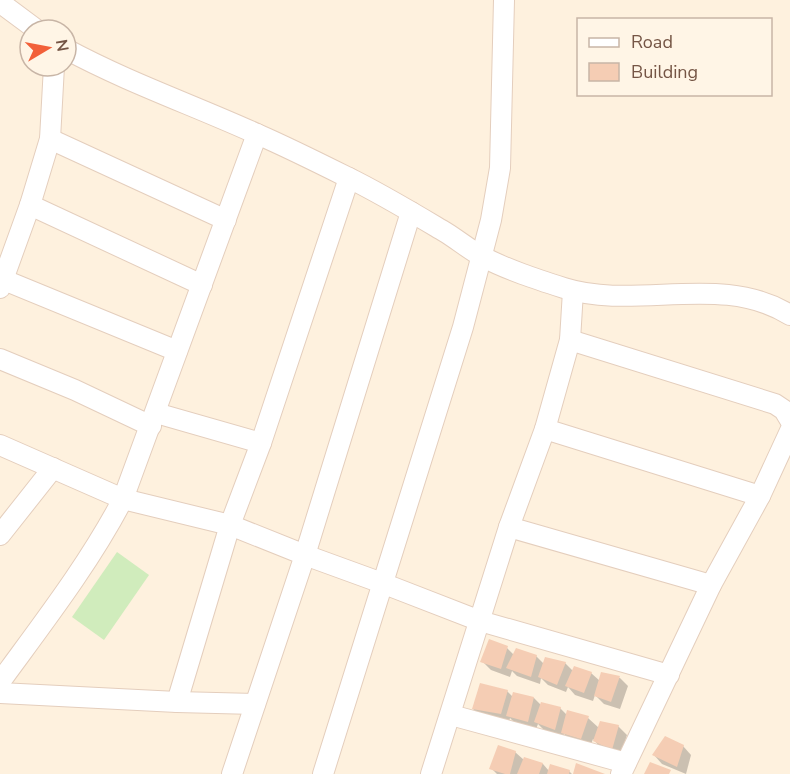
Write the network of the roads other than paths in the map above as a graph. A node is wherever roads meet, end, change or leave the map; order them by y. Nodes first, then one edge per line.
1 (504, 0) edge
2 (2, 4) dead end
3 (21, 18) edge
4 (78, 56) edge
5 (53, 78) edge
6 (257, 134) junction
7 (50, 139) junction
8 (349, 178) junction
9 (30, 205) junction
10 (411, 212) junction
11 (226, 220) junction
12 (482, 257) junction
13 (2, 284) edge
14 (202, 285) junction
15 (573, 291) junction
16 (790, 315) edge
17 (570, 340) junction
18 (177, 351) junction
19 (0, 359) edge
20 (153, 419) junction
21 (790, 420) edge
22 (545, 429) junction
23 (790, 431) edge
24 (261, 443) junction
25 (0, 446) edge
26 (53, 468) junction
27 (760, 496) junction
28 (123, 499) junction
29 (230, 525) junction
30 (509, 527) junction
31 (0, 535) edge
32 (305, 555) junction
33 (382, 583) junction
34 (711, 585) junction
35 (480, 621) junction
36 (669, 675) junction
37 (0, 682) edge
38 (0, 693) edge
39 (177, 702) junction
40 (255, 704) junction
41 (451, 715) junction
42 (623, 768) edge
43 (232, 774) edge
44 (323, 774) edge
45 (431, 774) edge

1 - 12 street
2 - 3 street
4 - 6 street
5 - 7 street
6 - 8 street
6 - 11 street
7 - 9 street
7 - 11 street
8 - 10 street
8 - 24 street
9 - 13 street
9 - 14 street
10 - 12 street
10 - 32 street
11 - 14 street
12 - 15 street
12 - 33 street
13 - 18 street
14 - 18 street
15 - 16 street
15 - 17 street
17 - 21 street
17 - 22 street
18 - 20 street
19 - 20 street
20 - 24 street
20 - 28 street
22 - 27 street
22 - 30 street
23 - 27 street
24 - 29 street
25 - 26 street
26 - 28 street
26 - 31 street
27 - 34 street
28 - 29 street
28 - 37 street
29 - 32 street
29 - 39 street
30 - 34 street
30 - 35 street
32 - 33 street
32 - 40 street
33 - 35 street
33 - 44 street
34 - 36 street
35 - 36 street
35 - 41 street
36 - 42 street
38 - 39 street
39 - 40 street
40 - 43 street
41 - 42 street
41 - 45 street

